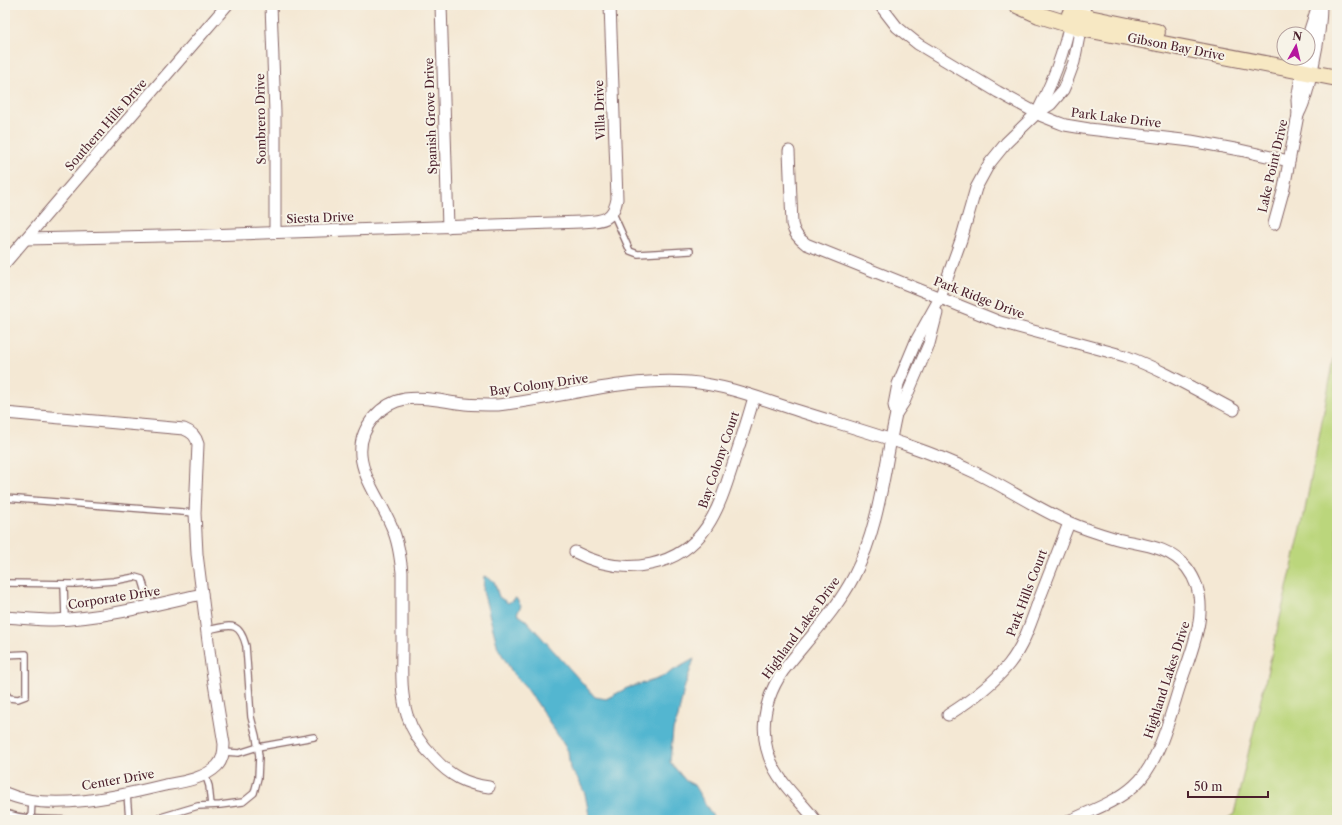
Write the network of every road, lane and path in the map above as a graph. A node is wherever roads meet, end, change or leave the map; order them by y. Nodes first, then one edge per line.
1 (227, 5) edge
2 (271, 5) edge
3 (441, 5) edge
4 (610, 5) edge
5 (880, 5) edge
6 (1017, 5) edge
7 (1042, 5) edge
8 (1318, 5) edge
9 (1321, 5) edge
10 (1077, 16) edge
11 (1311, 26) edge
12 (1316, 38) edge
13 (1276, 55) edge
14 (1276, 60) edge
15 (1316, 65) edge
16 (1304, 66) edge
17 (1309, 66) edge
18 (1337, 67) edge
19 (1337, 78) edge
20 (1037, 113) junction
21 (789, 151) dead end
22 (1289, 161) junction
23 (613, 213) junction
24 (1274, 224) dead end
25 (448, 227) junction
26 (275, 232) junction
27 (26, 239) junction
28 (690, 251) dead end
29 (5, 263) edge
30 (940, 298) junction
31 (907, 364) junction
32 (919, 369) junction
33 (754, 397) junction
34 (1234, 410) dead end
35 (5, 413) edge
36 (896, 414) junction
37 (890, 439) junction
38 (5, 498) edge
39 (195, 513) junction
40 (1069, 523) junction
41 (575, 552) dead end
42 (5, 583) edge
43 (64, 584) junction
44 (202, 594) junction
45 (150, 606) junction
46 (5, 617) edge
47 (65, 619) junction
48 (207, 630) junction
49 (5, 654) edge
50 (5, 692) edge
51 (948, 715) dead end
52 (314, 737) dead end
53 (258, 747) junction
54 (224, 752) junction
55 (205, 774) junction
56 (489, 786) dead end
57 (5, 793) edge
58 (127, 794) junction
59 (32, 800) junction
60 (211, 805) junction
61 (5, 813) edge
62 (31, 819) edge
63 (68, 820) edge
64 (100, 820) edge
65 (103, 820) edge
66 (129, 820) edge
67 (151, 820) edge
68 (815, 820) edge
69 (1072, 820) edge

1 - 27 street, Southern Hills Drive
2 - 26 street, Sombrero Drive
3 - 25 street, Spanish Grove Drive
4 - 23 street, Villa Drive
5 - 20 street, Park Lake Drive
6 - 10 street, Gibson Bay Drive
7 - 10 street, Gibson Bay Drive
8 - 11 street
9 - 12 street, Lake Point Drive
10 - 13 street, Gibson Bay Drive
10 - 14 street, Gibson Bay Drive
10 - 20 street, Highland Lakes Drive
15 - 18 street, Gibson Bay Drive
16 - 22 street, Lake Point Drive
17 - 19 street, Gibson Bay Drive
20 - 22 street, Park Lake Drive
20 - 30 street, Highland Lakes Drive
21 - 30 street, Park Ridge Drive
22 - 24 street, Lake Point Drive
23 - 25 street, Siesta Drive
23 - 28 lane
25 - 26 street, Siesta Drive
26 - 27 street, Siesta Drive
27 - 29 street, Southern Hills Drive
30 - 31 street, Highland Lakes Drive
30 - 32 street, Highland Lakes Drive
30 - 34 street, Park Ridge Drive
31 - 32 street
31 - 36 street, Highland Lakes Drive
32 - 36 street, Highland Lakes Drive
33 - 37 street, Bay Colony Drive
33 - 41 street, Bay Colony Court
33 - 56 street, Bay Colony Drive
35 - 39 street
36 - 37 street, Highland Lakes Drive
37 - 40 street, Highland Lakes Drive
37 - 68 street, Highland Lakes Drive
38 - 39 lane
39 - 44 street
40 - 51 street, Park Hills Court
40 - 69 street, Highland Lakes Drive
42 - 43 lane
43 - 45 lane
43 - 47 lane
44 - 45 street, Corporate Drive
44 - 48 street
45 - 47 street, Corporate Drive
46 - 47 street, Corporate Drive
48 - 53 lane
48 - 54 street
49 - 50 lane
52 - 53 lane
53 - 54 lane
53 - 60 lane
54 - 55 street, Center Drive
55 - 58 street, Center Drive
55 - 60 lane
57 - 59 street, Center Drive
58 - 59 street, Center Drive
58 - 66 lane
59 - 62 lane
60 - 67 lane
61 - 62 lane
62 - 63 lane
64 - 65 lane

